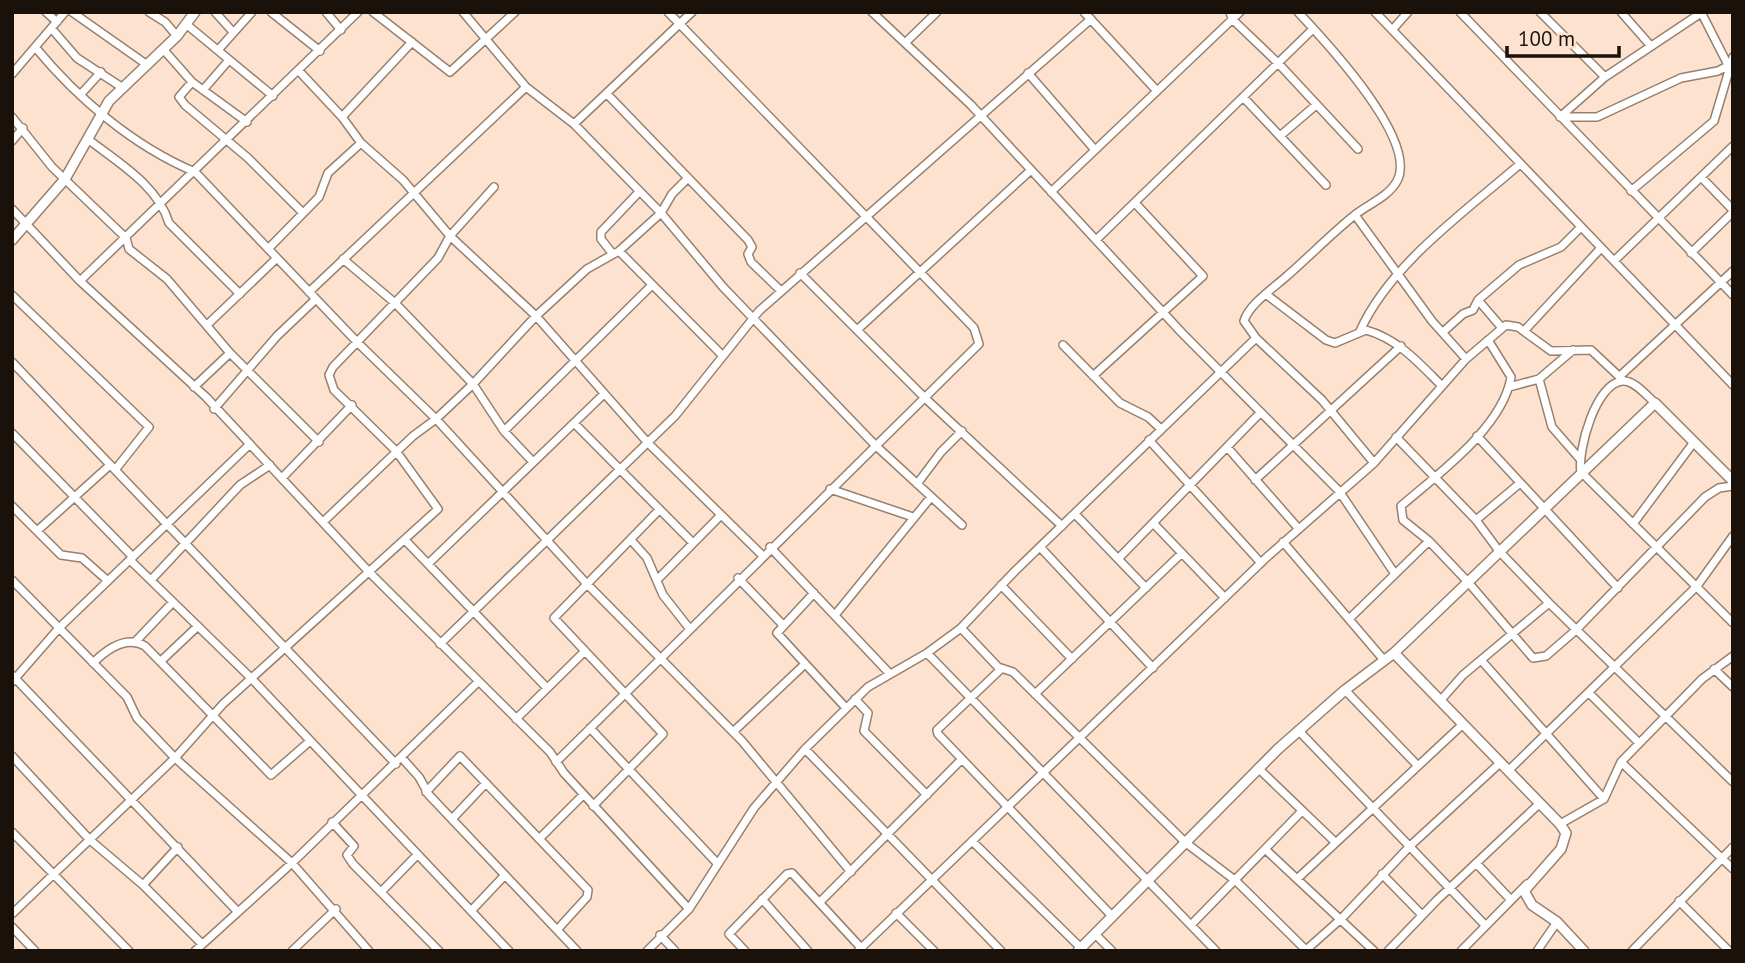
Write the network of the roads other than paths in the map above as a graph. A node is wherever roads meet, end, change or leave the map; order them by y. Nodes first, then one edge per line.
1 (46, 12) edge
2 (65, 12) edge
3 (72, 12) edge
4 (149, 12) edge
5 (195, 12) edge
6 (215, 12) edge
7 (252, 12) edge
8 (271, 12) edge
9 (326, 12) edge
10 (358, 12) edge
11 (373, 12) edge
12 (463, 12) edge
13 (515, 12) edge
14 (668, 12) edge
15 (692, 12) edge
16 (872, 12) edge
17 (937, 12) edge
18 (1084, 12) edge
19 (1240, 12) edge
20 (1298, 12) edge
21 (1375, 12) edge
22 (1408, 12) edge
23 (1460, 12) edge
24 (1540, 12) edge
25 (1621, 12) edge
26 (1701, 13) edge
27 (1231, 16) edge
28 (1091, 19) junction
29 (186, 24) junction
30 (680, 24) junction
31 (54, 25) junction
32 (1313, 29) junction
33 (1394, 29) junction
34 (341, 30) junction
35 (233, 32) junction
36 (177, 36) junction
37 (485, 41) junction
38 (412, 42) junction
39 (906, 42) junction
40 (1650, 46) junction
41 (35, 47) junction
42 (163, 49) junction
43 (219, 49) junction
44 (320, 51) junction
45 (1733, 57) edge
46 (229, 60) junction
47 (1278, 62) junction
48 (1730, 64) edge
49 (146, 65) junction
50 (299, 71) junction
51 (101, 72) junction
52 (1028, 73) junction
53 (12, 74) edge
54 (1605, 77) junction
55 (192, 82) junction
56 (526, 87) junction
57 (123, 88) junction
58 (203, 90) junction
59 (1157, 91) junction
60 (81, 94) junction
61 (607, 94) junction
62 (273, 96) junction
63 (1243, 97) junction
64 (1316, 105) junction
65 (102, 114) junction
66 (981, 116) junction
67 (12, 117) edge
68 (342, 117) junction
69 (1560, 117) junction
70 (247, 122) junction
71 (574, 124) junction
72 (23, 128) junction
73 (1280, 136) junction
74 (89, 140) junction
75 (12, 141) edge
76 (228, 141) junction
77 (361, 143) junction
78 (1733, 146) edge
79 (1357, 149) dead end
80 (1095, 150) junction
81 (1520, 164) junction
82 (1031, 170) junction
83 (195, 172) junction
84 (1701, 177) junction
85 (688, 178) junction
86 (65, 179) junction
87 (1326, 186) dead end
88 (494, 187) dead end
89 (1631, 191) junction
90 (413, 192) junction
91 (639, 192) junction
92 (1051, 192) junction
93 (1135, 203) junction
94 (160, 205) junction
95 (12, 209) edge
96 (1733, 211) edge
97 (303, 213) junction
98 (661, 213) junction
99 (1355, 215) junction
100 (868, 216) junction
101 (1658, 219) junction
102 (28, 224) junction
103 (1580, 228) junction
104 (450, 236) junction
105 (126, 239) junction
106 (12, 240) edge
107 (1096, 240) junction
108 (1601, 248) junction
109 (268, 249) junction
110 (615, 252) junction
111 (1691, 253) junction
112 (277, 258) junction
113 (343, 259) junction
114 (1614, 261) junction
115 (921, 271) junction
116 (1733, 271) edge
117 (800, 273) junction
118 (1398, 277) junction
119 (80, 281) junction
120 (1720, 283) junction
121 (652, 285) junction
122 (781, 290) junction
123 (309, 292) junction
124 (240, 294) junction
125 (12, 295) edge
126 (1267, 295) junction
127 (1733, 295) edge
128 (316, 299) junction
129 (1478, 300) junction
130 (395, 303) junction
131 (1162, 311) junction
132 (536, 316) junction
133 (752, 318) junction
134 (207, 325) junction
135 (1676, 326) junction
136 (1503, 328) junction
137 (857, 330) junction
138 (1360, 331) junction
139 (1443, 331) junction
140 (1524, 331) junction
141 (1256, 338) junction
142 (1488, 340) junction
143 (358, 343) junction
144 (1063, 345) dead end
145 (1401, 346) junction
146 (1573, 349) junction
147 (230, 353) junction
148 (722, 355) junction
149 (575, 359) junction
150 (1466, 359) junction
151 (12, 362) edge
152 (249, 371) junction
153 (1220, 372) junction
154 (1093, 376) junction
155 (1622, 378) junction
156 (1539, 379) junction
157 (473, 384) junction
158 (1441, 385) junction
159 (1733, 385) edge
160 (194, 387) junction
161 (1509, 387) junction
162 (604, 394) junction
163 (926, 398) junction
164 (1655, 403) junction
165 (352, 405) junction
166 (214, 409) junction
167 (1330, 411) junction
168 (1260, 414) junction
169 (436, 419) junction
170 (573, 423) junction
171 (1161, 429) junction
172 (504, 431) junction
173 (962, 431) junction
174 (12, 433) edge
175 (1477, 436) junction
176 (1396, 437) junction
177 (1149, 440) junction
178 (320, 442) junction
179 (1694, 442) junction
180 (648, 443) junction
181 (250, 444) junction
182 (874, 445) junction
183 (1293, 445) junction
184 (1227, 447) junction
185 (396, 451) junction
186 (1578, 458) junction
187 (533, 462) junction
188 (1374, 463) junction
189 (270, 465) junction
190 (113, 468) junction
191 (619, 471) junction
192 (1581, 472) junction
193 (282, 478) junction
194 (1434, 478) junction
195 (1255, 480) junction
196 (1733, 483) edge
197 (917, 484) junction
198 (1519, 484) junction
199 (1190, 485) junction
200 (831, 489) junction
201 (504, 491) junction
202 (1339, 491) junction
203 (77, 496) junction
204 (931, 497) junction
205 (12, 506) edge
206 (1544, 508) junction
207 (659, 510) junction
208 (721, 514) junction
209 (1075, 514) junction
210 (913, 517) junction
211 (1476, 520) junction
212 (323, 522) junction
213 (166, 523) junction
214 (1154, 524) junction
215 (1633, 524) junction
216 (962, 525) dead end
217 (1062, 526) junction
218 (1298, 528) junction
219 (37, 531) junction
220 (1733, 536) edge
221 (548, 538) junction
222 (405, 540) junction
223 (631, 540) junction
224 (1429, 541) junction
225 (184, 542) junction
226 (1283, 542) junction
227 (693, 543) junction
228 (770, 547) junction
229 (1040, 547) junction
230 (1658, 548) junction
231 (1499, 551) junction
232 (1181, 554) junction
233 (762, 555) junction
234 (132, 558) junction
235 (1118, 559) junction
236 (1261, 563) junction
237 (428, 564) junction
238 (370, 573) junction
239 (1395, 574) junction
240 (738, 578) junction
241 (151, 580) junction
242 (657, 580) junction
243 (108, 581) junction
244 (13, 582) edge
245 (1468, 582) junction
246 (586, 583) junction
247 (1001, 585) junction
248 (1697, 586) junction
249 (1146, 588) junction
250 (1618, 588) junction
251 (814, 593) junction
252 (1225, 598) junction
253 (173, 602) junction
254 (1549, 603) junction
255 (474, 610) junction
256 (835, 615) junction
257 (1349, 619) junction
258 (1111, 623) junction
259 (1733, 623) edge
260 (782, 624) junction
261 (198, 626) junction
262 (58, 628) junction
263 (689, 628) junction
264 (961, 628) junction
265 (1576, 630) junction
266 (1512, 635) junction
267 (136, 641) junction
268 (440, 644) junction
269 (288, 648) junction
270 (584, 651) junction
271 (927, 653) junction
272 (1394, 653) junction
273 (1733, 656) edge
274 (659, 658) junction
275 (1072, 659) junction
276 (1383, 659) junction
277 (162, 660) junction
278 (1480, 660) junction
279 (93, 663) junction
280 (805, 664) junction
281 (1153, 668) junction
282 (1001, 669) junction
283 (1615, 669) junction
284 (1714, 669) junction
285 (890, 674) junction
286 (13, 678) edge
287 (252, 679) junction
288 (478, 682) junction
289 (1733, 687) edge
290 (547, 688) junction
291 (1345, 690) junction
292 (625, 693) junction
293 (1589, 693) junction
294 (1035, 694) junction
295 (970, 698) junction
296 (855, 699) junction
297 (1440, 701) junction
298 (846, 708) junction
299 (212, 716) junction
300 (1665, 717) junction
301 (516, 719) junction
302 (1463, 724) junction
303 (590, 728) junction
304 (1298, 730) junction
305 (733, 732) junction
306 (1545, 734) junction
307 (1078, 739) junction
308 (310, 741) junction
309 (1639, 743) junction
310 (805, 749) junction
311 (12, 756) edge
312 (175, 758) junction
313 (962, 759) junction
314 (399, 761) junction
315 (556, 762) junction
316 (1621, 762) junction
317 (1500, 763) junction
318 (1417, 765) junction
319 (1258, 768) junction
320 (629, 770) junction
321 (1508, 771) junction
322 (1042, 774) junction
323 (775, 782) junction
324 (1733, 782) edge
325 (486, 783) junction
326 (426, 792) junction
327 (583, 795) junction
328 (927, 795) junction
329 (360, 796) junction
330 (133, 799) junction
331 (1604, 799) junction
332 (1540, 803) junction
333 (593, 806) junction
334 (1375, 806) junction
335 (1009, 807) junction
336 (1302, 811) junction
337 (452, 819) junction
338 (332, 822) junction
339 (1560, 824) junction
340 (12, 832) edge
341 (888, 835) junction
342 (539, 839) junction
343 (90, 840) junction
344 (972, 841) junction
345 (1334, 841) junction
346 (1186, 843) junction
347 (1410, 846) junction
348 (178, 847) junction
349 (1733, 847) edge
350 (1265, 849) junction
351 (417, 855) junction
352 (1721, 858) junction
353 (716, 862) junction
354 (292, 863) junction
355 (1476, 863) junction
356 (1733, 869) edge
357 (851, 872) junction
358 (1382, 874) junction
359 (54, 875) junction
360 (505, 875) junction
361 (930, 879) junction
362 (1297, 879) junction
363 (1532, 880) junction
364 (1236, 881) junction
365 (1147, 882) junction
366 (143, 885) junction
367 (1450, 888) junction
368 (381, 892) junction
369 (762, 899) junction
370 (1510, 899) junction
371 (1679, 901) junction
372 (820, 902) junction
373 (336, 909) junction
374 (689, 909) junction
375 (237, 911) junction
376 (471, 911) junction
377 (896, 913) junction
378 (12, 914) edge
379 (1422, 915) junction
380 (1112, 916) junction
381 (1342, 918) junction
382 (1557, 922) junction
383 (1484, 924) junction
384 (1191, 925) junction
385 (12, 927) edge
386 (557, 930) junction
387 (1095, 934) junction
388 (660, 936) junction
389 (202, 944) junction
390 (1300, 944) junction
391 (1080, 949) edge
392 (1725, 949) edge
393 (436, 950) edge
394 (861, 950) edge
395 (1306, 950) edge
396 (35, 951) edge
397 (129, 951) edge
398 (195, 951) edge
399 (292, 951) edge
400 (369, 951) edge
401 (509, 951) edge
402 (577, 951) edge
403 (647, 951) edge
404 (676, 951) edge
405 (745, 951) edge
406 (808, 951) edge
407 (933, 951) edge
408 (1001, 951) edge
409 (1112, 951) edge
410 (1216, 951) edge
411 (1292, 951) edge
412 (1374, 951) edge
413 (1388, 951) edge
414 (1461, 951) edge
415 (1537, 951) edge
416 (1584, 951) edge
417 (1632, 951) edge

1 - 31 street
2 - 31 street
3 - 49 street
4 - 36 street
5 - 29 street
6 - 35 street
7 - 35 street
8 - 44 street
9 - 34 street
10 - 34 street
11 - 38 street
12 - 37 street
13 - 37 street
14 - 30 street
15 - 30 street
16 - 39 street
17 - 39 street
18 - 28 street
19 - 27 street
20 - 32 street
21 - 33 street
22 - 33 street
23 - 69 street
24 - 54 street
25 - 40 street
26 - 40 street
26 - 48 street
27 - 47 street
27 - 59 street
28 - 52 street
28 - 59 street
29 - 36 street
29 - 43 street
30 - 61 street
30 - 100 street
31 - 41 street
31 - 51 street
32 - 47 street
32 - 99 street
33 - 81 street
34 - 44 street
35 - 43 street
36 - 42 street
37 - 38 street
37 - 56 street
38 - 68 street
39 - 66 street
40 - 54 street
41 - 53 street
41 - 60 street
42 - 49 street
42 - 55 street
43 - 46 street
44 - 50 street
45 - 48 street
46 - 58 street
46 - 62 street
47 - 63 street
47 - 64 street
48 - 69 street
48 - 89 street
49 - 57 street
50 - 62 street
50 - 68 street
51 - 57 street
51 - 60 street
52 - 66 street
52 - 80 street
54 - 69 street
55 - 58 street
55 - 76 street
56 - 71 street
56 - 90 street
57 - 65 street
58 - 70 street
59 - 80 street
60 - 65 street
61 - 71 street
61 - 85 street
62 - 70 street
63 - 73 street
63 - 93 street
64 - 73 street
64 - 79 street
65 - 74 street
65 - 83 street
66 - 82 street
66 - 100 street
67 - 72 street
68 - 77 street
69 - 89 street
70 - 76 street
71 - 91 street
72 - 75 street
72 - 86 street
73 - 87 street
74 - 86 street
74 - 94 street
76 - 83 street
76 - 97 street
77 - 90 street
77 - 97 street
78 - 84 street
80 - 92 street
81 - 103 street
81 - 118 street
82 - 92 street
82 - 115 street
83 - 94 street
83 - 109 street
84 - 96 street
84 - 101 street
85 - 98 street
85 - 122 street
86 - 102 street
86 - 105 street
88 - 104 street
89 - 101 street
90 - 104 street
90 - 113 street
91 - 98 street
91 - 110 street
92 - 107 street
93 - 107 street
93 - 131 street
94 - 105 street
94 - 124 street
95 - 102 street
96 - 111 street
97 - 109 street
98 - 110 street
98 - 133 street
99 - 118 street
99 - 126 street
100 - 115 street
100 - 117 street
101 - 111 street
101 - 114 street
102 - 106 street
102 - 119 street
103 - 108 street
103 - 129 street
104 - 130 street
104 - 132 street
105 - 119 street
105 - 134 street
107 - 131 street
108 - 114 street
108 - 140 street
109 - 112 street
110 - 121 street
110 - 132 street
111 - 120 street
112 - 123 street
112 - 124 street
113 - 123 street
113 - 130 street
114 - 135 street
115 - 137 street
115 - 163 street
116 - 120 street
117 - 122 street
117 - 137 street
118 - 138 street
118 - 139 street
119 - 160 street
120 - 127 street
120 - 135 street
121 - 148 street
121 - 149 street
122 - 133 street
123 - 128 street
124 - 134 street
125 - 190 street
126 - 138 street
126 - 141 street
128 - 143 street
128 - 152 street
129 - 136 street
129 - 139 street
130 - 143 street
130 - 157 street
131 - 153 street
131 - 154 street
132 - 149 street
132 - 157 street
133 - 148 street
133 - 182 street
134 - 147 street
135 - 155 street
135 - 159 street
136 - 140 street
136 - 142 street
137 - 163 street
138 - 145 street
139 - 150 street
140 - 146 street
141 - 153 street
141 - 167 street
142 - 150 street
142 - 161 street
143 - 165 street
143 - 169 street
144 - 154 street
145 - 158 street
145 - 167 street
146 - 155 street
146 - 156 street
147 - 152 street
147 - 160 street
148 - 180 street
149 - 162 street
149 - 172 street
150 - 158 street
151 - 190 street
152 - 166 street
152 - 178 street
153 - 168 street
153 - 171 street
154 - 171 street
155 - 164 street
155 - 186 street
156 - 161 street
156 - 186 street
157 - 169 street
157 - 172 street
158 - 176 street
160 - 166 street
161 - 175 street
162 - 170 street
162 - 180 street
163 - 173 street
163 - 182 street
164 - 179 street
164 - 192 street
165 - 178 street
165 - 185 street
166 - 181 street
167 - 183 street
167 - 188 street
168 - 183 street
168 - 184 street
169 - 185 street
169 - 201 street
170 - 187 street
170 - 191 street
171 - 177 street
172 - 187 street
173 - 197 street
173 - 217 street
174 - 203 street
175 - 194 street
175 - 198 street
176 - 188 street
176 - 194 street
177 - 199 street
177 - 209 street
178 - 193 street
179 - 196 street
179 - 215 street
180 - 191 street
180 - 208 street
181 - 189 street
181 - 213 street
182 - 197 street
182 - 200 street
183 - 195 street
183 - 202 street
184 - 195 street
184 - 199 street
185 - 212 street
185 - 222 street
186 - 192 street
187 - 201 street
188 - 202 street
189 - 193 street
189 - 225 street
190 - 203 street
190 - 213 street
191 - 207 street
191 - 221 street
192 - 206 street
192 - 215 street
193 - 212 street
194 - 211 street
194 - 224 street
195 - 218 street
196 - 230 street
197 - 204 street
198 - 206 street
198 - 211 street
199 - 214 street
199 - 236 street
200 - 210 street
200 - 228 street
201 - 221 street
201 - 237 street
202 - 218 street
202 - 239 street
203 - 219 street
203 - 234 street
204 - 210 street
204 - 216 street
205 - 219 street
206 - 231 street
206 - 250 street
207 - 223 street
207 - 227 street
208 - 227 street
208 - 233 street
209 - 217 street
209 - 235 street
210 - 256 street
211 - 231 street
212 - 238 street
213 - 225 street
213 - 234 street
214 - 232 street
214 - 235 street
215 - 230 street
217 - 229 street
218 - 226 street
219 - 243 street
220 - 248 street
221 - 246 street
221 - 255 street
222 - 237 street
222 - 238 street
223 - 242 street
223 - 246 street
224 - 239 street
224 - 245 street
225 - 241 street
225 - 269 street
226 - 236 street
226 - 257 street
227 - 242 street
228 - 233 street
228 - 251 street
229 - 247 street
229 - 258 street
230 - 248 street
230 - 250 street
231 - 245 street
231 - 254 street
232 - 249 street
232 - 252 street
233 - 240 street
234 - 241 street
234 - 243 street
235 - 249 street
236 - 252 street
237 - 255 street
238 - 268 street
238 - 269 street
239 - 257 street
240 - 260 street
240 - 263 street
241 - 253 street
242 - 263 street
243 - 262 street
244 - 262 street
245 - 266 street
245 - 272 street
246 - 270 street
246 - 274 street
247 - 264 street
247 - 275 street
248 - 259 street
248 - 283 street
249 - 258 street
250 - 265 street
251 - 256 street
251 - 260 street
252 - 281 street
253 - 261 street
253 - 267 street
254 - 265 street
254 - 266 street
255 - 268 street
255 - 290 street
256 - 285 street
257 - 276 street
258 - 275 street
258 - 281 street
260 - 280 street
261 - 277 street
261 - 287 street
262 - 279 street
262 - 286 street
263 - 274 street
264 - 271 street
264 - 282 street
265 - 266 street
265 - 283 street
266 - 278 street
267 - 277 street
267 - 279 street
268 - 288 street
269 - 287 street
269 - 314 street
270 - 290 street
270 - 292 street
271 - 285 street
271 - 295 street
272 - 276 street
272 - 297 street
273 - 284 street
274 - 292 street
274 - 305 street
275 - 294 street
276 - 291 street
277 - 299 street
278 - 297 street
278 - 306 street
279 - 312 street
280 - 298 street
280 - 305 street
281 - 307 street
282 - 294 street
282 - 295 street
283 - 293 street
283 - 300 street
284 - 289 street
284 - 300 street
285 - 296 street
286 - 330 street
287 - 299 street
287 - 308 street
288 - 301 street
288 - 314 street
290 - 301 street
291 - 304 street
291 - 318 street
292 - 303 street
292 - 320 street
293 - 306 street
293 - 309 street
294 - 307 street
295 - 313 street
295 - 322 street
296 - 298 street
296 - 328 street
297 - 302 street
298 - 310 street
299 - 308 street
299 - 312 street
300 - 309 street
300 - 324 street
301 - 315 street
302 - 317 street
302 - 318 street
303 - 315 street
303 - 320 street
304 - 319 street
304 - 334 street
305 - 323 street
306 - 321 street
306 - 331 street
307 - 322 street
307 - 346 street
308 - 329 street
309 - 316 street
310 - 323 street
310 - 341 street
311 - 343 street
312 - 330 street
312 - 354 street
313 - 328 street
313 - 335 street
314 - 326 street
314 - 329 street
315 - 327 street
316 - 331 street
316 - 352 street
317 - 321 street
317 - 347 street
318 - 334 street
319 - 336 street
319 - 346 street
320 - 333 street
320 - 353 street
321 - 332 street
322 - 335 street
322 - 365 street
323 - 353 street
323 - 357 street
325 - 326 street
325 - 337 street
325 - 342 street
326 - 337 street
327 - 333 street
327 - 342 street
328 - 341 street
329 - 338 street
329 - 351 street
330 - 343 street
330 - 348 street
331 - 339 street
332 - 339 street
332 - 355 street
333 - 374 street
334 - 345 street
334 - 347 street
335 - 344 street
335 - 380 street
336 - 345 street
336 - 350 street
337 - 360 street
338 - 354 street
338 - 368 street
339 - 363 street
340 - 359 street
341 - 357 street
341 - 361 street
342 - 386 street
343 - 359 street
343 - 366 street
344 - 361 street
344 - 391 street
345 - 362 street
346 - 364 street
346 - 365 street
347 - 358 street
347 - 367 street
348 - 366 street
348 - 375 street
349 - 352 street
350 - 362 street
350 - 364 street
351 - 368 street
351 - 376 street
352 - 356 street
352 - 371 street
353 - 374 street
354 - 373 street
354 - 375 street
355 - 367 street
355 - 370 street
357 - 372 street
358 - 379 street
358 - 381 street
359 - 378 street
359 - 397 street
360 - 376 street
360 - 386 street
361 - 377 street
361 - 408 street
362 - 381 street
363 - 370 street
363 - 382 street
364 - 384 street
364 - 390 street
365 - 380 street
365 - 384 street
366 - 389 street
367 - 379 street
367 - 383 street
368 - 393 street
369 - 372 street
369 - 405 street
369 - 406 street
370 - 383 street
371 - 392 street
371 - 417 street
372 - 394 street
373 - 399 street
373 - 400 street
374 - 388 street
375 - 389 street
376 - 401 street
377 - 394 street
377 - 407 street
379 - 413 street
380 - 387 street
381 - 395 street
381 - 412 street
382 - 415 street
382 - 416 street
383 - 414 street
384 - 410 street
385 - 396 street
386 - 402 street
387 - 391 street
387 - 409 street
388 - 403 street
388 - 404 street
389 - 398 street
390 - 395 street
390 - 411 street

